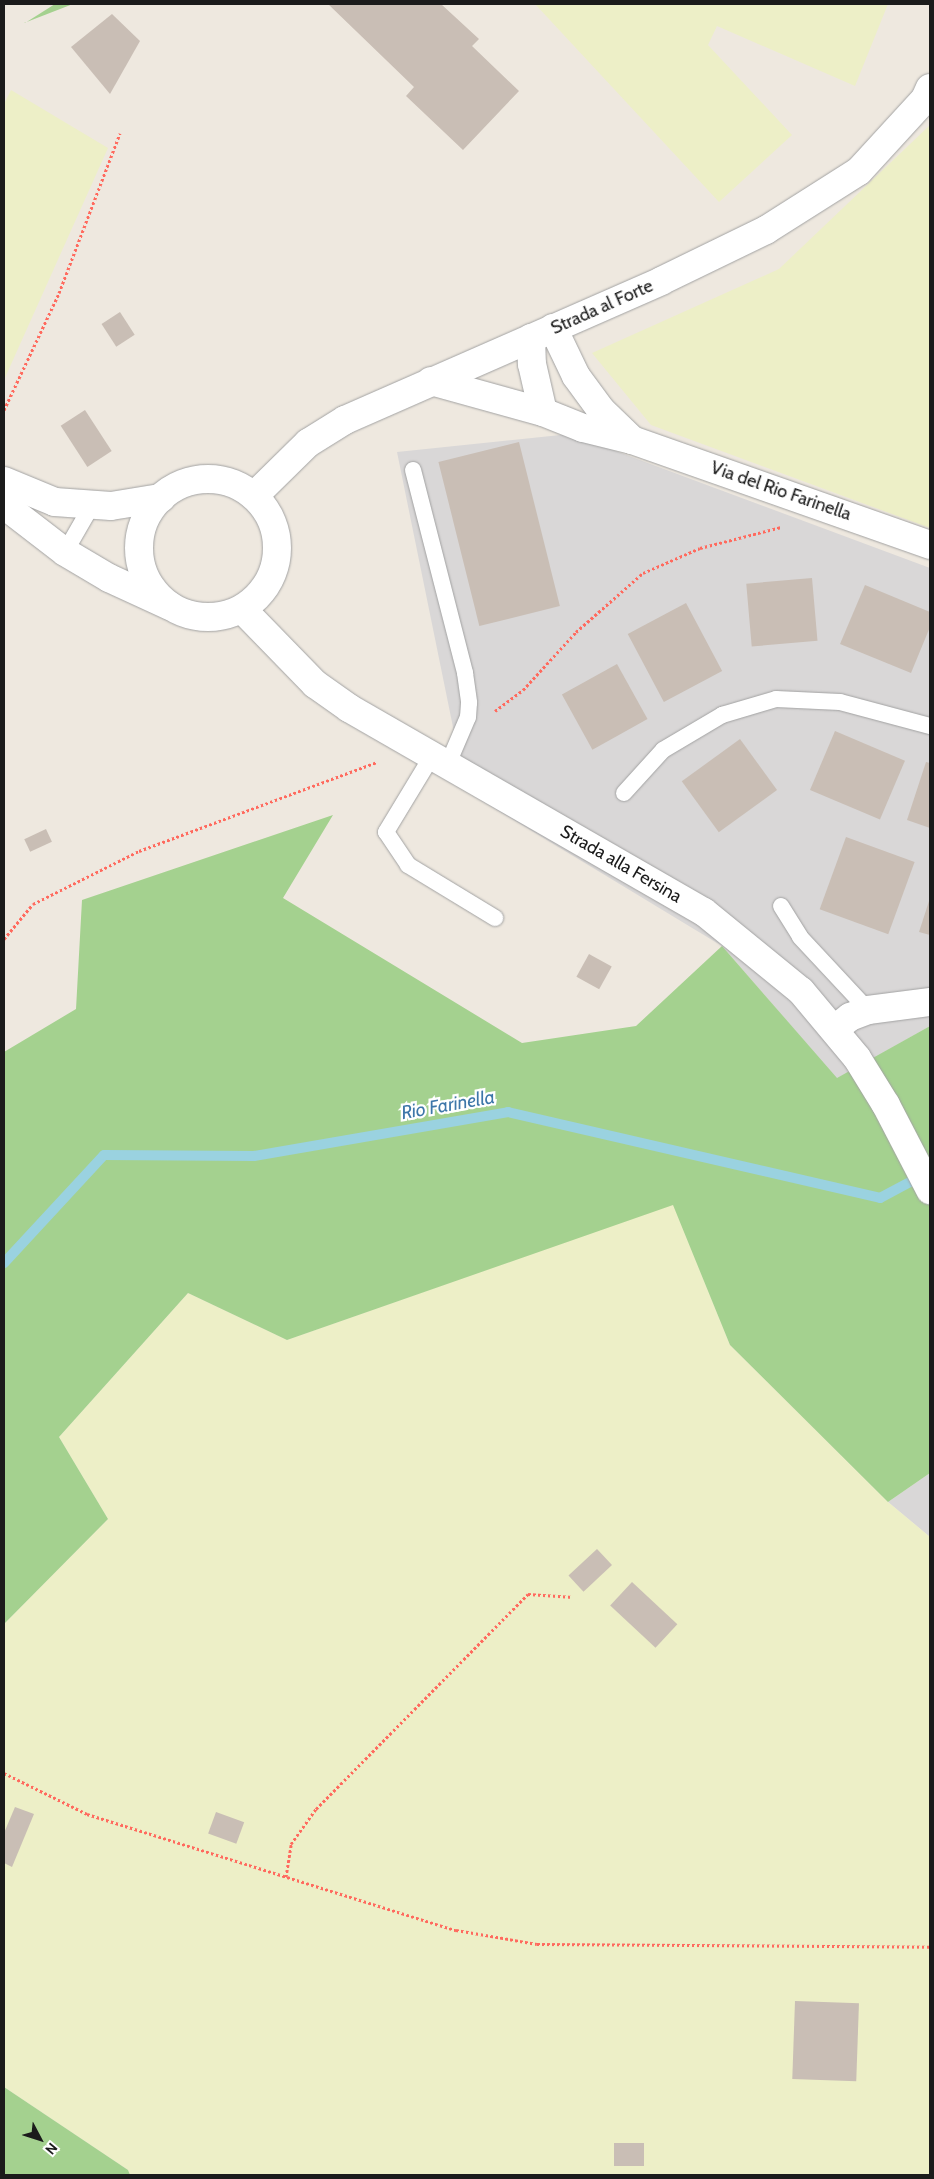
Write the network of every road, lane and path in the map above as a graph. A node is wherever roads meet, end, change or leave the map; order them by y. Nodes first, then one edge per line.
1 (930, 88) edge
2 (120, 132) dead end
3 (542, 333) junction
4 (431, 381) junction
5 (4, 410) edge
6 (543, 412) junction
7 (632, 440) junction
8 (413, 470) dead end
9 (4, 482) edge
10 (254, 496) junction
11 (160, 498) junction
12 (4, 505) edge
13 (92, 505) junction
14 (789, 525) dead end
15 (930, 545) edge
16 (65, 552) junction
17 (170, 606) junction
18 (242, 609) junction
19 (468, 717) junction
20 (930, 726) edge
21 (398, 736) junction
22 (440, 760) junction
23 (624, 793) dead end
24 (781, 906) dead end
25 (495, 918) dead end
26 (4, 939) edge
27 (930, 1002) edge
28 (868, 1010) junction
29 (835, 1029) junction
30 (930, 1190) edge
31 (573, 1597) dead end
32 (4, 1773) edge
33 (286, 1877) junction
34 (930, 1947) edge

1 - 3 street, Strada al Forte
2 - 5 path
3 - 4 street, Strada al Forte
3 - 6 street
3 - 7 street, Via del Rio Farinella
4 - 6 street, Via del Rio Farinella
4 - 10 street, Strada al Forte
6 - 7 street, Via del Rio Farinella
7 - 15 street, Via del Rio Farinella
8 - 19 lane
9 - 13 street
10 - 11 street
10 - 18 street
11 - 13 street
11 - 17 street
12 - 16 street
13 - 16 lane
14 - 19 path
16 - 17 street
17 - 18 street
18 - 21 street, Strada alla Fersina
19 - 22 lane
20 - 23 lane
21 - 22 street, Strada alla Fersina
21 - 26 path
22 - 25 lane
22 - 29 street, Strada alla Fersina
24 - 28 lane
27 - 28 street
28 - 29 street
29 - 30 street, Strada alla Fersina
31 - 33 path
32 - 33 path
33 - 34 path

